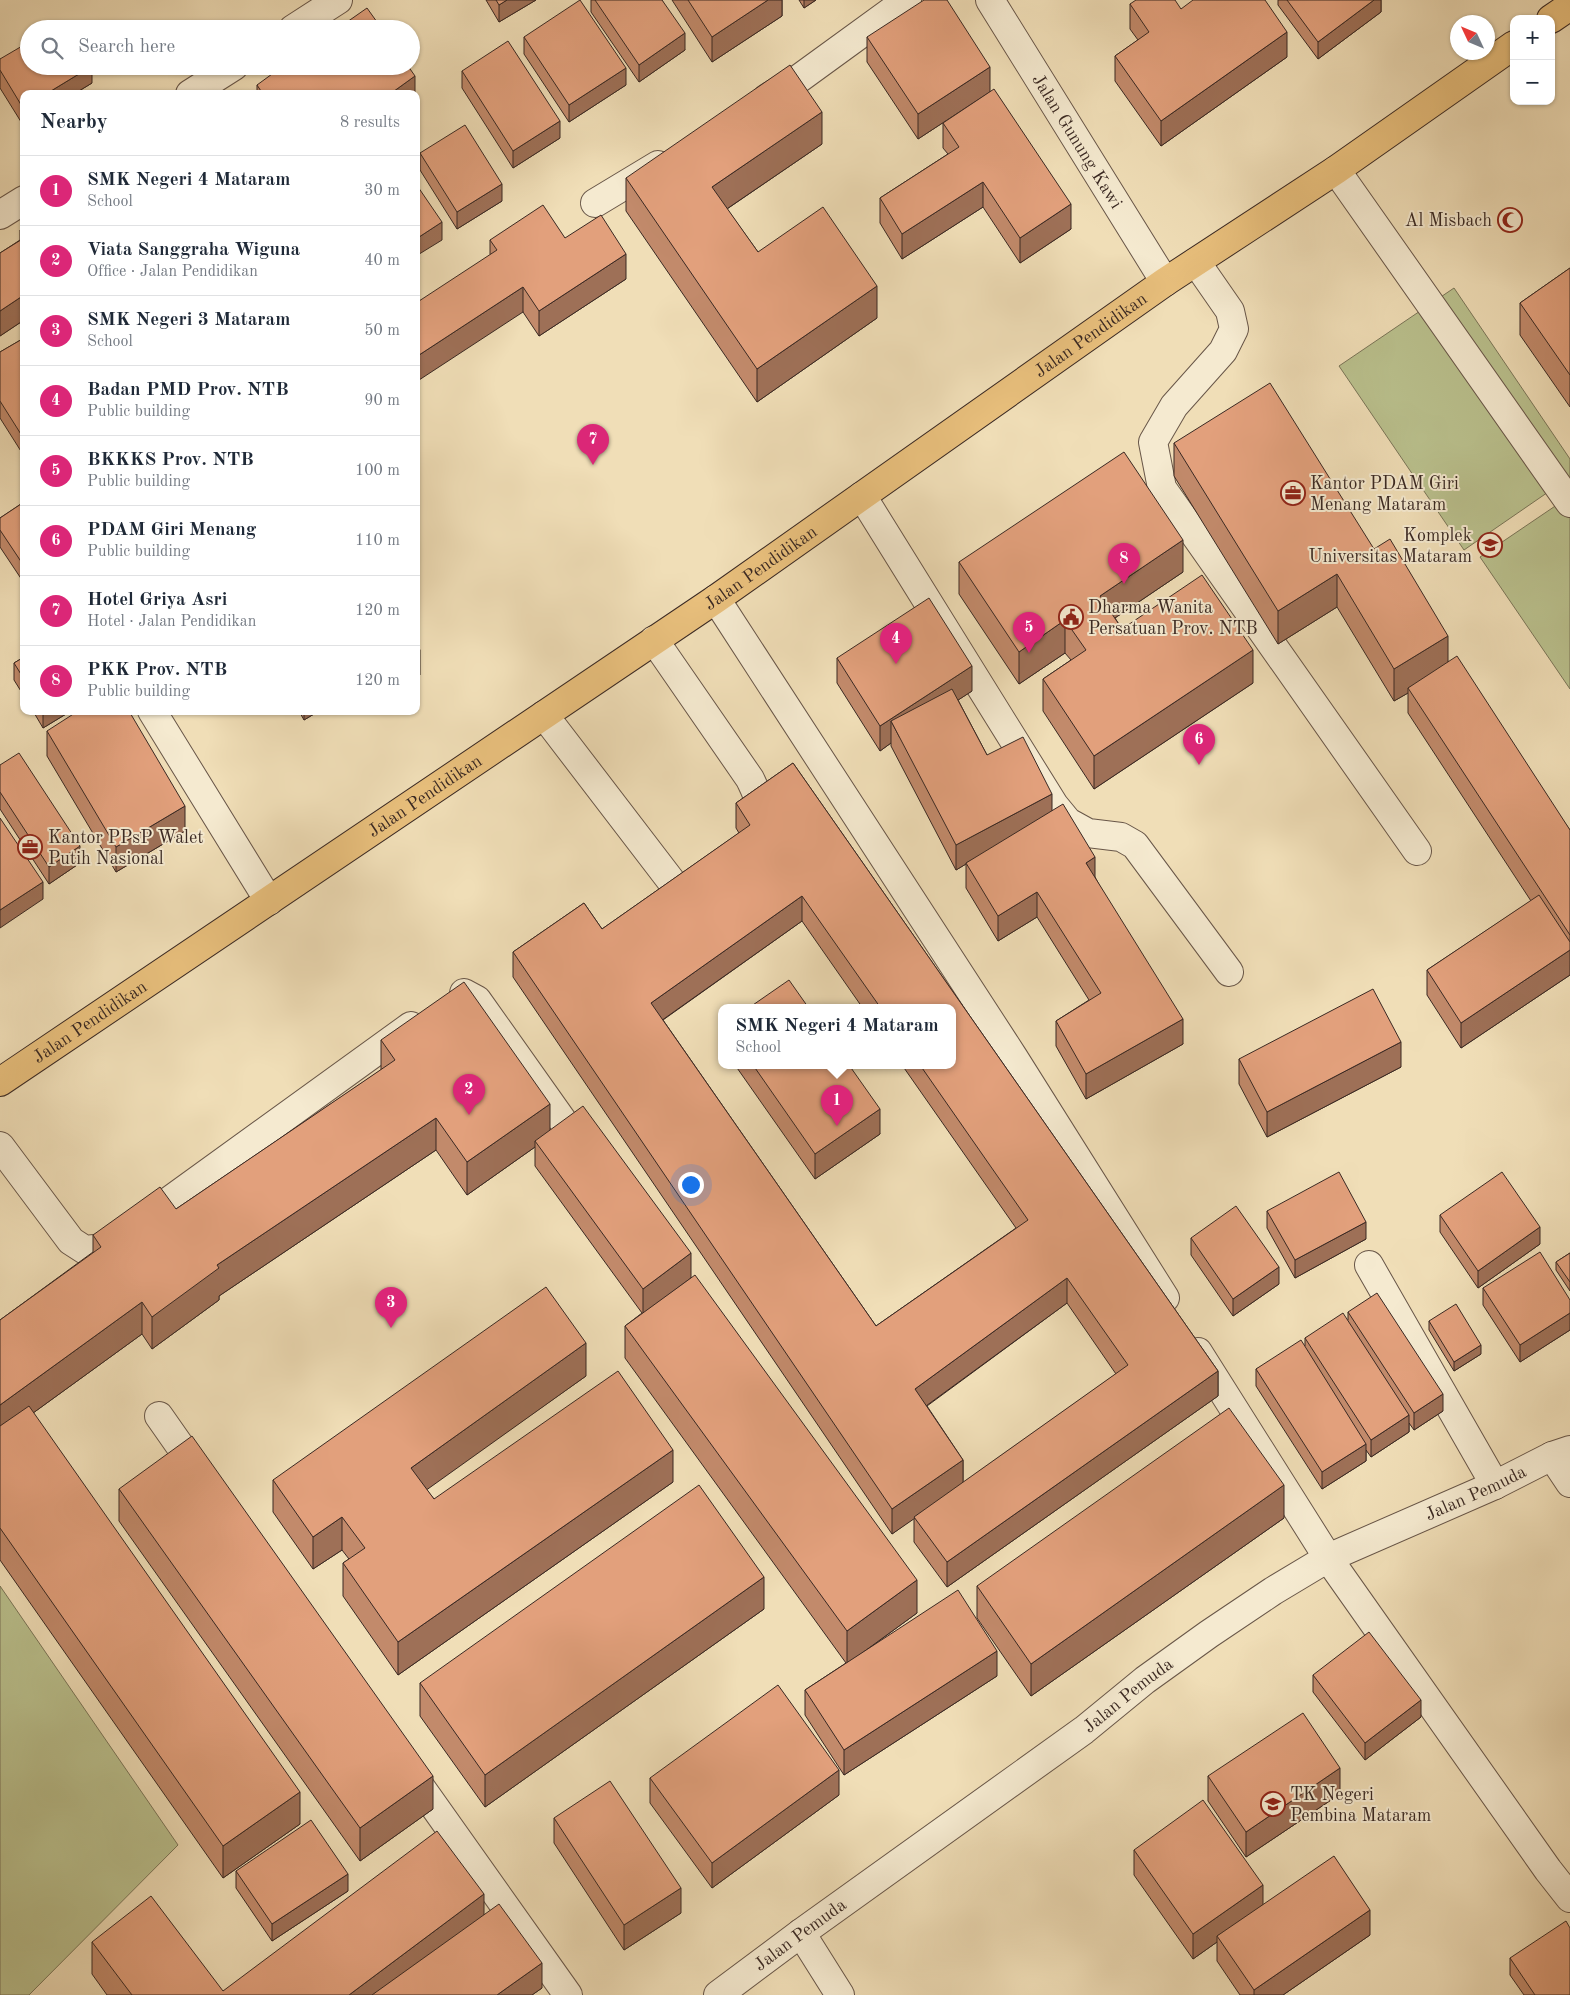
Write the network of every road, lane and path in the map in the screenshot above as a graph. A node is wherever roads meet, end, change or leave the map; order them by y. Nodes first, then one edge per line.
1 (338, 0) edge
2 (907, 0) edge
3 (990, 0) edge
4 (1570, 6) edge
5 (1555, 16) edge
6 (307, 20) edge
7 (1510, 48) edge
8 (220, 75) edge
9 (196, 90) edge
10 (746, 111) edge
11 (679, 152) edge
12 (1336, 170) junction
13 (20, 202) edge
14 (595, 203) dead end
15 (0, 215) edge
16 (1196, 262) junction
17 (1165, 282) junction
18 (862, 496) junction
19 (1570, 502) edge
20 (716, 599) junction
21 (654, 640) junction
22 (154, 715) edge
23 (544, 715) junction
24 (738, 846) edge
25 (1417, 851) dead end
26 (700, 874) edge
27 (268, 901) junction
28 (1229, 972) dead end
29 (0, 1082) edge
30 (562, 1120) edge
31 (0, 1146) edge
32 (1369, 1264) dead end
33 (159, 1416) dead end
34 (1561, 1453) edge
35 (1570, 1483) edge
36 (1494, 1485) junction
37 (216, 1497) edge
38 (1328, 1558) junction
39 (399, 1756) edge
40 (1570, 1898) edge
41 (801, 1933) junction
42 (568, 1995) edge
43 (718, 1995) edge
44 (840, 1995) edge

1 - 6 street
2 - 10 street
3 - 17 street, Jalan Gunung Kawi
4 - 5 main road
7 - 12 main road, Jalan Pendidikan
8 - 9 street
11 - 14 street
12 - 16 main road, Jalan Pendidikan
12 - 19 street
13 - 15 street
16 - 17 main road, Jalan Pendidikan
16 - 25 street
17 - 18 main road, Jalan Pendidikan
18 - 20 main road, Jalan Pendidikan
18 - 28 street
20 - 21 main road, Jalan Pendidikan
20 - 38 street
21 - 23 main road, Jalan Pendidikan
21 - 24 street
22 - 27 street
23 - 26 street
23 - 27 main road, Jalan Pendidikan
27 - 29 main road, Jalan Pendidikan
30 - 31 street
32 - 36 street
33 - 37 street
34 - 35 street
34 - 36 street, Jalan Pemuda
36 - 38 street, Jalan Pemuda
38 - 40 street
38 - 41 street, Jalan Pemuda
39 - 42 street
41 - 43 street, Jalan Pemuda
41 - 44 street

